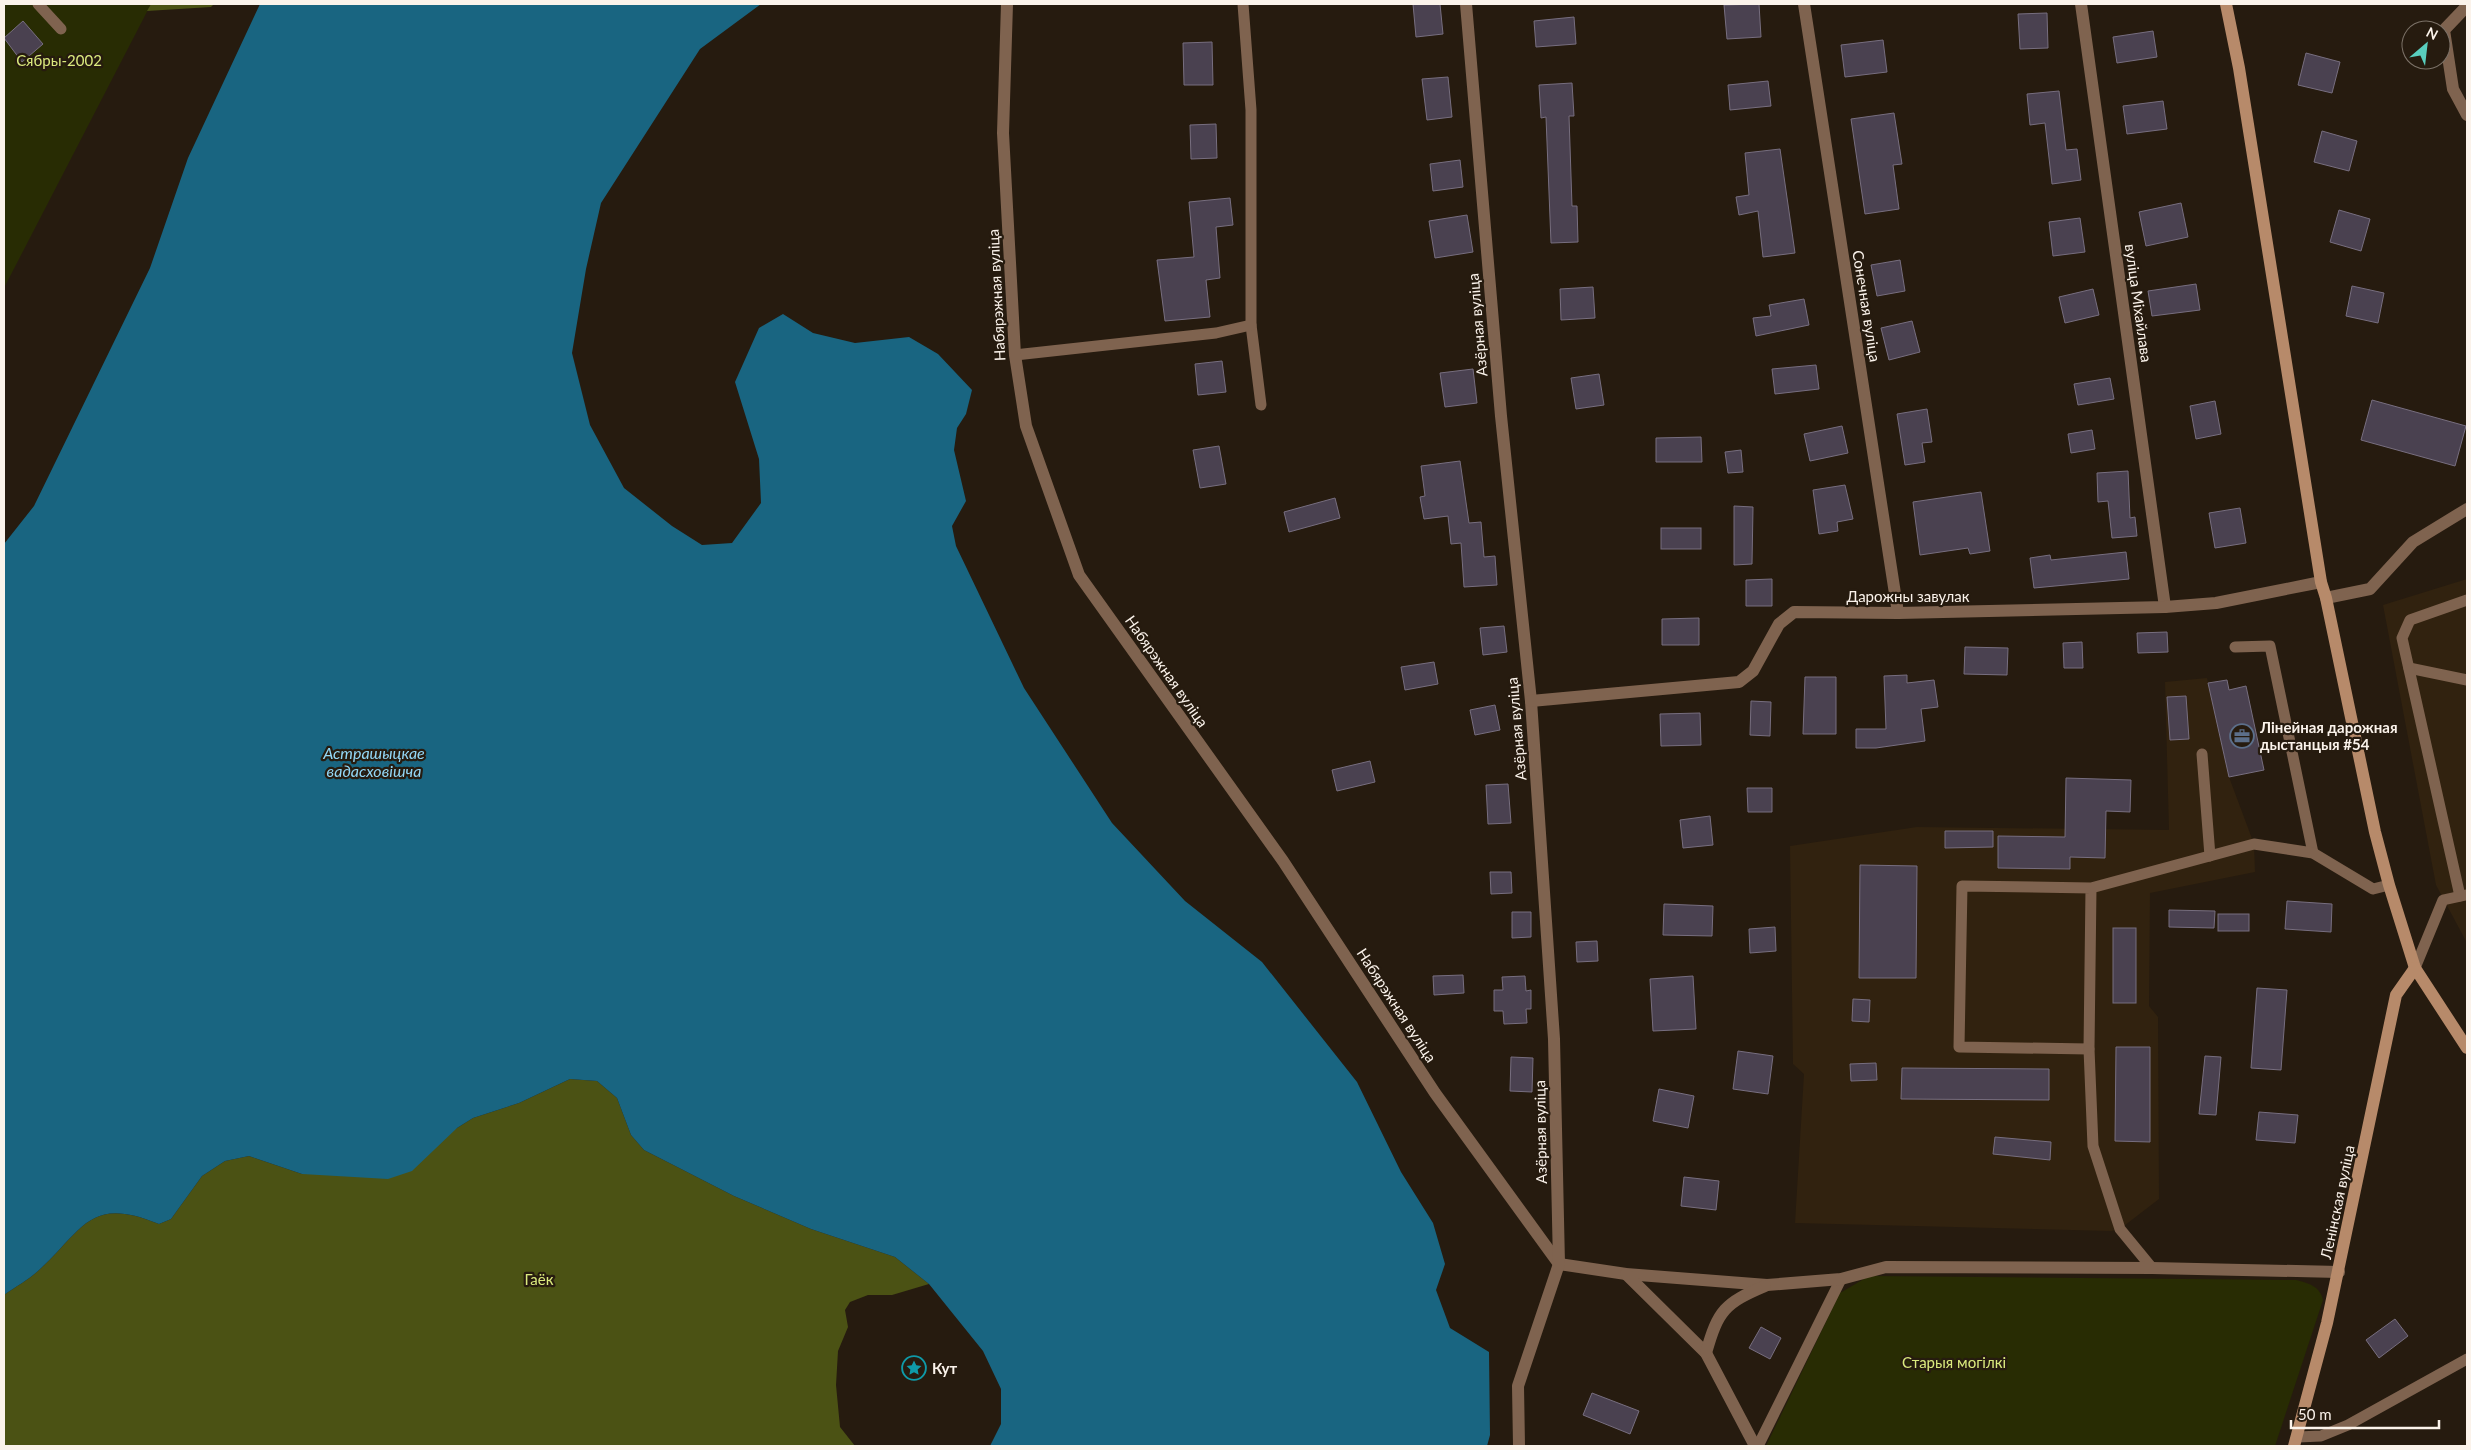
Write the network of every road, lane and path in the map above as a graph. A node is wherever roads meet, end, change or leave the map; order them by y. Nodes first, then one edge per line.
1 (38, 4) edge
2 (1007, 4) edge
3 (1243, 4) edge
4 (1466, 4) edge
5 (1804, 4) edge
6 (2081, 4) edge
7 (2226, 4) edge
8 (2467, 6) edge
9 (60, 28) dead end
10 (2467, 115) edge
11 (1251, 326) junction
12 (1015, 355) junction
13 (1261, 406) dead end
14 (2467, 509) edge
15 (2321, 582) junction
16 (2326, 598) junction
17 (2467, 600) edge
18 (2165, 607) junction
19 (1898, 613) junction
20 (2235, 647) dead end
21 (2409, 668) junction
22 (2467, 680) edge
23 (1531, 701) junction
24 (2202, 754) dead end
25 (2312, 853) junction
26 (2210, 856) junction
27 (2389, 885) junction
28 (2091, 888) junction
29 (2464, 895) edge
30 (2416, 968) junction
31 (2467, 1048) edge
32 (2089, 1049) junction
33 (1559, 1264) junction
34 (2152, 1268) junction
35 (2338, 1272) junction
36 (1626, 1274) junction
37 (1841, 1279) junction
38 (1767, 1285) junction
39 (1706, 1353) junction
40 (2467, 1359) edge
41 (2296, 1441) edge
42 (1519, 1446) edge
43 (1757, 1446) edge

1 - 9 lane
2 - 12 street, Набярэжная вуліца
3 - 11 lane
4 - 23 street, Азёрная вуліца
5 - 19 street, Сонечная вуліца
6 - 18 street, вуліца Міхайлава
7 - 15 street
8 - 10 street
11 - 12 lane
11 - 13 lane
12 - 33 street, Набярэжная вуліца
14 - 16 street
15 - 16 street
15 - 18 street, Дарожны завулак
16 - 27 street
17 - 21 lane
18 - 19 street, Дарожны завулак
19 - 23 street, Дарожны завулак
20 - 25 lane
21 - 22 lane
21 - 29 lane
23 - 33 street, Азёрная вуліца
24 - 26 lane
25 - 26 lane
25 - 27 lane
26 - 28 lane
27 - 30 street
28 - 32 lane
28 - 32 lane
29 - 30 lane
30 - 31 street
30 - 35 street, Ленінская вуліца
32 - 34 lane
33 - 36 street
33 - 42 street, Азёрная вуліца
34 - 35 street
34 - 37 street
35 - 41 street, Ленінская вуліца
36 - 38 street
36 - 39 street
37 - 38 street
37 - 43 lane
38 - 39 street
39 - 43 street
40 - 41 lane

